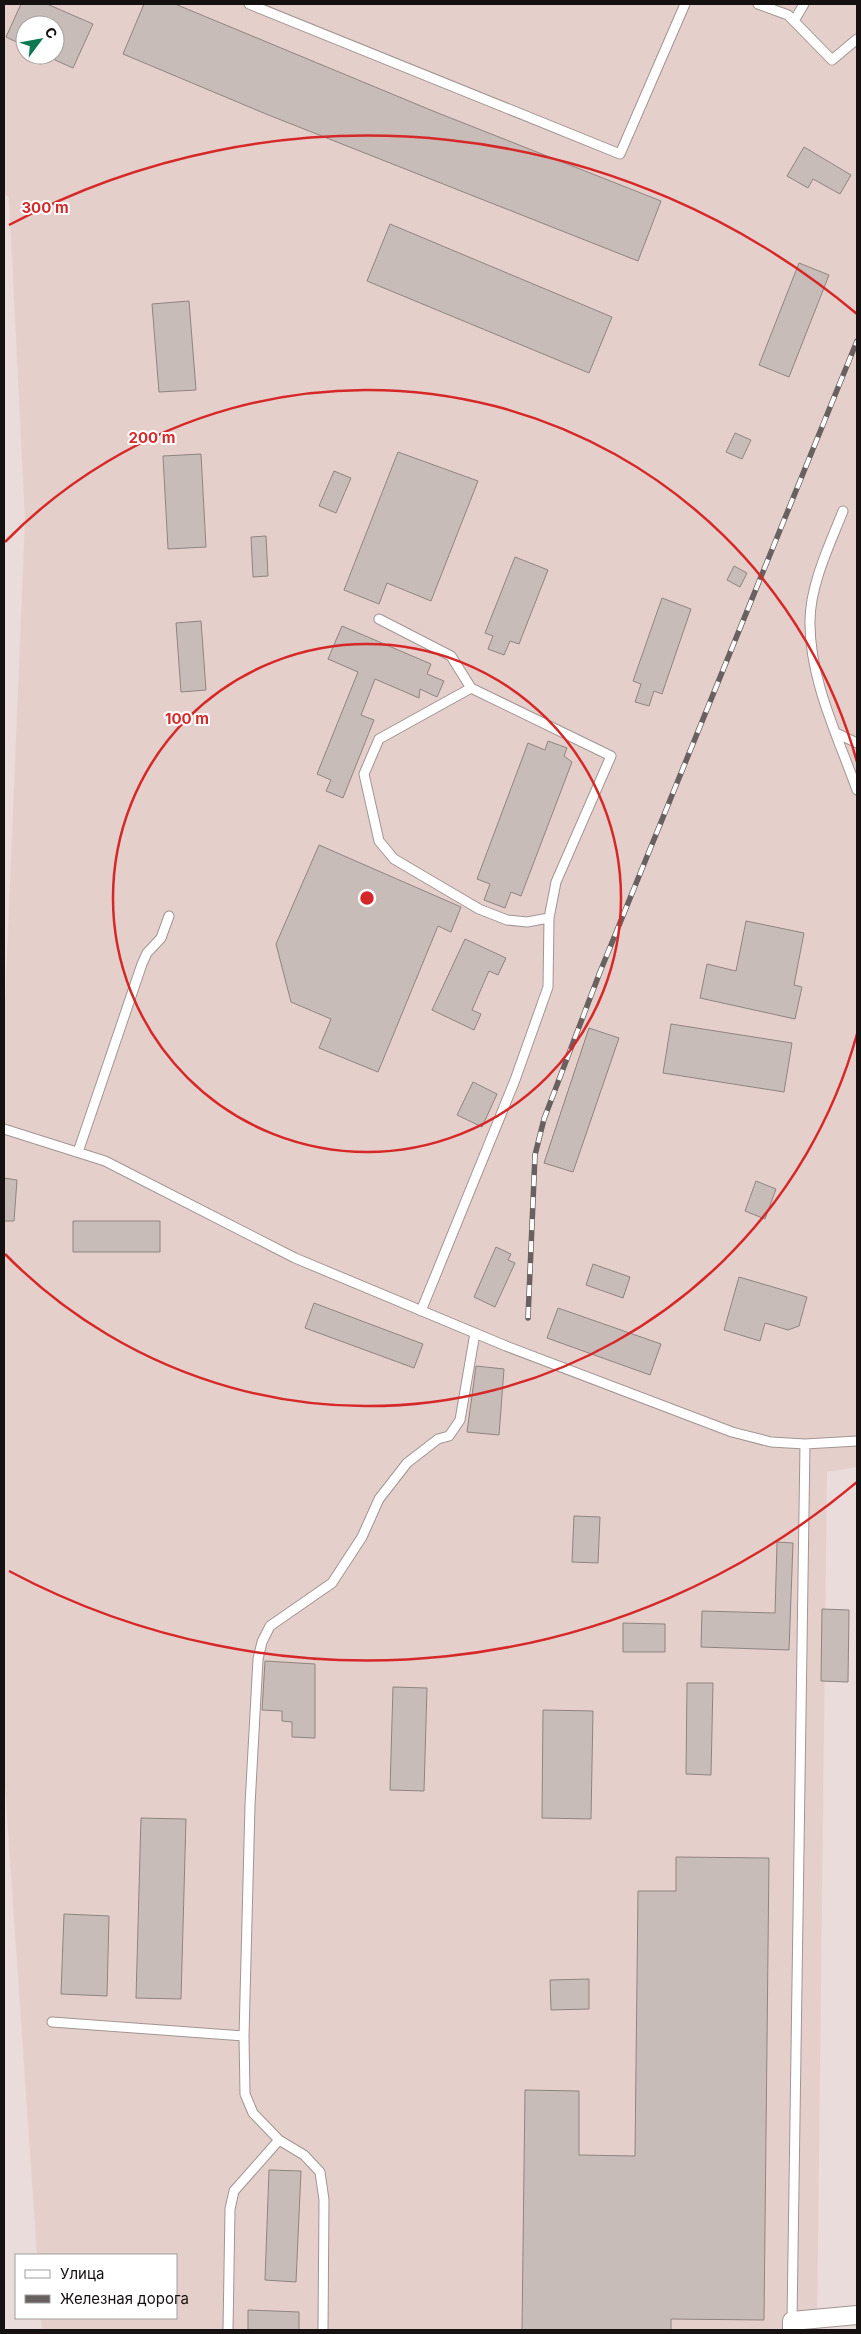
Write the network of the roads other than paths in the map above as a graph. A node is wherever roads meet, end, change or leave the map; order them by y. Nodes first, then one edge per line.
1 (249, 4) edge
2 (685, 4) edge
3 (758, 4) edge
4 (804, 4) edge
5 (794, 21) junction
6 (857, 40) edge
7 (843, 511) dead end
8 (379, 619) dead end
9 (471, 688) junction
10 (836, 733) junction
11 (857, 743) edge
12 (857, 790) edge
13 (169, 916) dead end
14 (549, 918) junction
15 (4, 1129) edge
16 (78, 1152) junction
17 (421, 1311) junction
18 (474, 1333) junction
19 (857, 1441) edge
20 (805, 1444) junction
21 (52, 2022) dead end
22 (244, 2036) junction
23 (279, 2140) junction
24 (857, 2315) edge
25 (792, 2326) edge
26 (228, 2330) edge
27 (323, 2330) edge

1 - 2 lane
3 - 5 lane
4 - 5 lane
5 - 6 lane
7 - 10 lane
8 - 9 lane
9 - 14 lane
9 - 14 lane
10 - 11 lane
10 - 12 lane
13 - 16 lane
14 - 17 lane
15 - 16 lane
16 - 17 lane
17 - 18 lane
18 - 20 lane
18 - 22 lane
19 - 20 lane
20 - 25 lane
21 - 22 lane
22 - 23 lane
23 - 26 lane
23 - 27 lane
24 - 25 street

